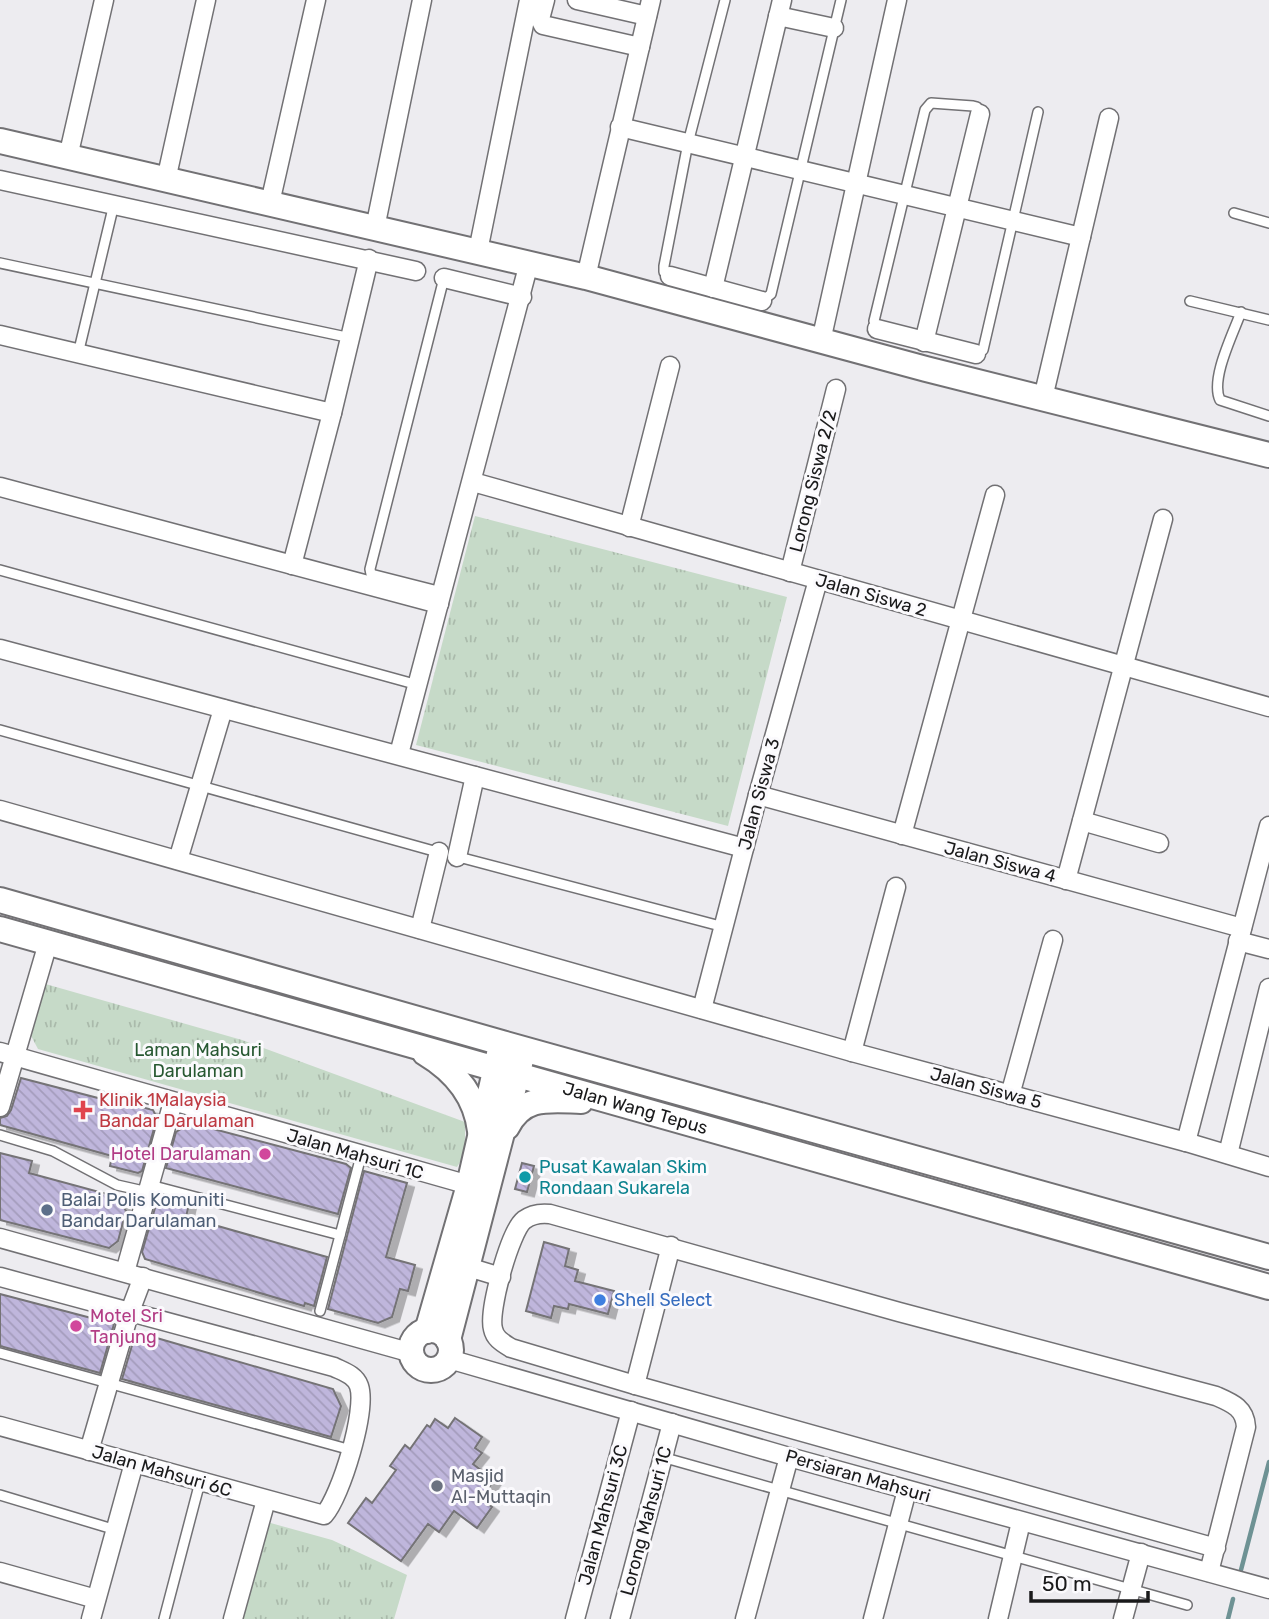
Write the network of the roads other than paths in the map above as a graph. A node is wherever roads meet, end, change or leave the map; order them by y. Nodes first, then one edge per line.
1 (104, 0) edge
2 (206, 0) edge
3 (316, 0) edge
4 (422, 0) edge
5 (530, 0) edge
6 (545, 0) edge
7 (577, 0) edge
8 (725, 0) edge
9 (841, 0) edge
10 (897, 0) edge
11 (649, 8) edge
12 (780, 8) edge
13 (834, 28) junction
14 (640, 47) junction
15 (1038, 112) dead end
16 (980, 114) joint
17 (1109, 118) dead end
18 (621, 127) junction
19 (0, 141) edge
20 (688, 143) junction
21 (745, 156) junction
22 (68, 157) junction
23 (802, 170) junction
24 (0, 180) edge
25 (166, 180) junction
26 (855, 182) junction
27 (906, 194) junction
28 (270, 203) junction
29 (114, 204) junction
30 (957, 206) junction
31 (1234, 213) dead end
32 (1014, 220) junction
33 (1269, 223) edge
34 (375, 228) junction
35 (1081, 237) junction
36 (478, 251) junction
37 (369, 259) junction
38 (0, 263) edge
39 (529, 263) junction
40 (416, 271) dead end
41 (670, 276) joint
42 (586, 277) junction
43 (444, 278) joint
44 (95, 285) junction
45 (713, 288) junction
46 (522, 297) junction
47 (1190, 300) dead end
48 (762, 301) joint
49 (1241, 312) junction
50 (1269, 320) edge
51 (877, 329) joint
52 (0, 335) edge
53 (351, 338) junction
54 (821, 341) junction
55 (924, 342) junction
56 (78, 354) junction
57 (976, 354) joint
58 (670, 366) dead end
59 (836, 389) dead end
60 (1043, 398) junction
61 (332, 413) junction
62 (1269, 416) edge
63 (1269, 455) edge
64 (473, 482) junction
65 (0, 487) edge
66 (995, 495) dead end
67 (1163, 519) dead end
68 (629, 527) junction
69 (292, 565) junction
70 (0, 570) edge
71 (790, 572) junction
72 (818, 580) junction
73 (441, 598) junction
74 (960, 620) junction
75 (0, 649) edge
76 (1124, 666) junction
77 (418, 685) junction
78 (1269, 707) edge
79 (223, 709) junction
80 (0, 730) edge
81 (398, 754) junction
82 (475, 776) junction
83 (200, 787) junction
84 (758, 795) junction
85 (0, 810) edge
86 (1082, 821) junction
87 (1269, 826) edge
88 (902, 835) junction
89 (1159, 843) dead end
90 (744, 848) junction
91 (439, 852) junction
92 (457, 857) junction
93 (178, 860) junction
94 (1066, 880) junction
95 (895, 887) dead end
96 (0, 900) edge
97 (723, 928) junction
98 (0, 929) edge
99 (420, 929) junction
100 (1240, 934) junction
101 (1053, 940) dead end
102 (48, 943) junction
103 (1269, 949) edge
104 (1269, 988) edge
105 (702, 1009) junction
106 (407, 1042) junction
107 (513, 1046) junction
108 (852, 1052) junction
109 (7, 1054) edge
110 (507, 1071) junction
111 (1010, 1095) junction
112 (613, 1101) junction
113 (173, 1102) junction
114 (0, 1107) edge
115 (0, 1135) edge
116 (491, 1137) junction
117 (1186, 1142) junction
118 (1228, 1154) junction
119 (361, 1156) junction
120 (1269, 1167) edge
121 (469, 1185) junction
122 (149, 1189) junction
123 (340, 1235) junction
124 (0, 1238) edge
125 (671, 1246) junction
126 (1269, 1257) edge
127 (468, 1267) junction
128 (134, 1274) junction
129 (0, 1277) edge
130 (501, 1277) junction
131 (1269, 1287) edge
132 (320, 1311) dead end
133 (129, 1314) junction
134 (441, 1344) junction
135 (0, 1353) edge
136 (412, 1353) junction
137 (559, 1362) junction
138 (108, 1382) junction
139 (635, 1385) junction
140 (552, 1389) junction
141 (631, 1411) junction
142 (672, 1423) junction
143 (0, 1426) edge
144 (351, 1450) junction
145 (89, 1451) junction
146 (662, 1457) junction
147 (789, 1457) junction
148 (134, 1463) junction
149 (200, 1482) junction
150 (780, 1490) junction
151 (907, 1490) junction
152 (0, 1495) edge
153 (266, 1500) junction
154 (1021, 1522) junction
155 (898, 1524) junction
156 (116, 1530) junction
157 (1216, 1548) junction
158 (1141, 1553) junction
159 (1013, 1556) junction
160 (0, 1572) edge
161 (1209, 1572) junction
162 (1131, 1590) junction
163 (1269, 1590) edge
164 (96, 1599) junction
165 (1187, 1605) dead end
166 (91, 1619) edge
167 (164, 1619) edge
168 (233, 1619) edge
169 (575, 1619) edge
170 (620, 1619) edge
171 (746, 1619) edge
172 (873, 1619) edge
173 (998, 1619) edge
174 (1123, 1619) edge

1 - 22 street
2 - 25 street
3 - 28 street
4 - 34 street
5 - 36 street
6 - 14 street
7 - 11 street
8 - 20 lane
9 - 13 lane
10 - 26 street
11 - 14 street
12 - 13 street
12 - 21 street
13 - 23 lane
14 - 18 street
15 - 32 lane
16 - 27 lane
16 - 30 street
17 - 35 street
18 - 20 street
18 - 42 street
19 - 22 main road
20 - 21 street
20 - 41 lane
21 - 23 street
21 - 45 street
22 - 25 main road
23 - 26 street
23 - 48 lane
24 - 29 street
25 - 28 main road
26 - 27 street
26 - 54 street
27 - 30 street
27 - 51 lane
28 - 34 main road
29 - 37 street
29 - 44 lane
30 - 32 street
30 - 55 street
31 - 33 lane
32 - 35 street
32 - 57 lane
34 - 36 main road
35 - 60 street
36 - 39 main road
37 - 40 street
37 - 53 street
38 - 44 lane
39 - 42 main road
39 - 46 street
41 - 45 street
42 - 54 main road
43 - 46 street
43 - 73 lane
44 - 53 lane
44 - 56 lane
45 - 48 street
46 - 64 street
47 - 49 lane
49 - 50 lane
49 - 62 lane
51 - 55 street
52 - 56 street
53 - 61 street
54 - 60 main road
55 - 57 street
56 - 61 street
58 - 68 street
59 - 71 street, Lorong Siswa 2/2
60 - 63 main road
61 - 69 street
64 - 68 street, Jalan Siswa 2
64 - 73 street
65 - 69 street
66 - 74 street
67 - 76 street
68 - 71 street, Jalan Siswa 2
69 - 73 street
70 - 77 lane
71 - 72 street, Jalan Siswa 2
72 - 74 street, Jalan Siswa 2
72 - 84 street, Jalan Siswa 3
73 - 77 street
74 - 76 street, Jalan Siswa 2
74 - 88 street
75 - 79 street
76 - 78 street, Jalan Siswa 2
76 - 86 street
77 - 81 street
79 - 81 street
79 - 83 street
80 - 83 lane
81 - 82 street
82 - 90 street
82 - 92 street
83 - 91 lane
83 - 93 street
84 - 88 street, Jalan Siswa 4
84 - 90 street, Jalan Siswa 3
85 - 93 street, Jalan Siswa 5
86 - 89 street
86 - 94 street
87 - 100 street
88 - 94 street, Jalan Siswa 4
90 - 97 street, Jalan Siswa 3
91 - 92 lane
91 - 99 street
92 - 97 lane
93 - 99 street, Jalan Siswa 5
94 - 100 street, Jalan Siswa 4
95 - 108 street
96 - 107 main road, Jalan Wang Tepus
97 - 105 street, Jalan Siswa 3
98 - 102 main road, Jalan Wang Tepus
99 - 105 street, Jalan Siswa 5
100 - 103 street, Jalan Siswa 4
100 - 117 street
101 - 111 street
102 - 106 main road, Jalan Wang Tepus
102 - 109 street
104 - 118 street
105 - 108 street, Jalan Siswa 5
106 - 110 main road, Jalan Wang Tepus
106 - 116 main road
107 - 110 main road
107 - 126 main road, Jalan Wang Tepus
108 - 111 street, Jalan Siswa 5
109 - 113 street, Jalan Mahsuri 1C
109 - 114 street
110 - 112 main road, Jalan Wang Tepus
110 - 116 main road
111 - 117 street, Jalan Siswa 5
112 - 116 main road
112 - 131 main road, Jalan Wang Tepus
113 - 119 street, Jalan Mahsuri 1C
113 - 122 street
115 - 122 lane
116 - 121 main road
116 - 127 main road
117 - 118 street, Jalan Siswa 5
118 - 120 street, Jalan Siswa 5
119 - 121 street, Jalan Mahsuri 1C
119 - 123 lane
121 - 134 main road
122 - 123 lane
122 - 128 street
123 - 132 lane
124 - 128 street
125 - 130 street
125 - 139 street
125 - 157 street
127 - 130 street
127 - 134 main road
128 - 133 street
128 - 136 street
129 - 133 street
130 - 137 street
133 - 138 street
133 - 144 street
134 - 136 main road
134 - 136 main road
134 - 140 street, Persiaran Mahsuri
135 - 138 lane
137 - 139 street
137 - 140 street
138 - 144 lane
138 - 145 street
139 - 157 street
140 - 141 street, Persiaran Mahsuri
141 - 142 street, Persiaran Mahsuri
141 - 169 street, Jalan Mahsuri 3C
142 - 146 street, Lorong Mahsuri 1C
142 - 147 street, Persiaran Mahsuri
143 - 145 street, Jalan Mahsuri 6C
144 - 153 street, Jalan Mahsuri 6C
145 - 148 street, Jalan Mahsuri 6C
146 - 150 lane
146 - 170 street, Lorong Mahsuri 1C
147 - 150 street
147 - 151 street, Persiaran Mahsuri
148 - 149 street, Jalan Mahsuri 6C
148 - 156 street
149 - 153 street, Jalan Mahsuri 6C
149 - 167 lane
150 - 155 lane
150 - 171 street
151 - 154 street, Persiaran Mahsuri
151 - 155 street
152 - 156 lane
153 - 168 street
154 - 158 street, Persiaran Mahsuri
154 - 159 street
155 - 159 lane
155 - 172 street
156 - 164 street
157 - 161 street
158 - 161 street, Persiaran Mahsuri
158 - 162 street
159 - 162 lane
159 - 173 street
160 - 164 street
161 - 163 street, Persiaran Mahsuri
162 - 165 lane
162 - 174 street
164 - 166 street

